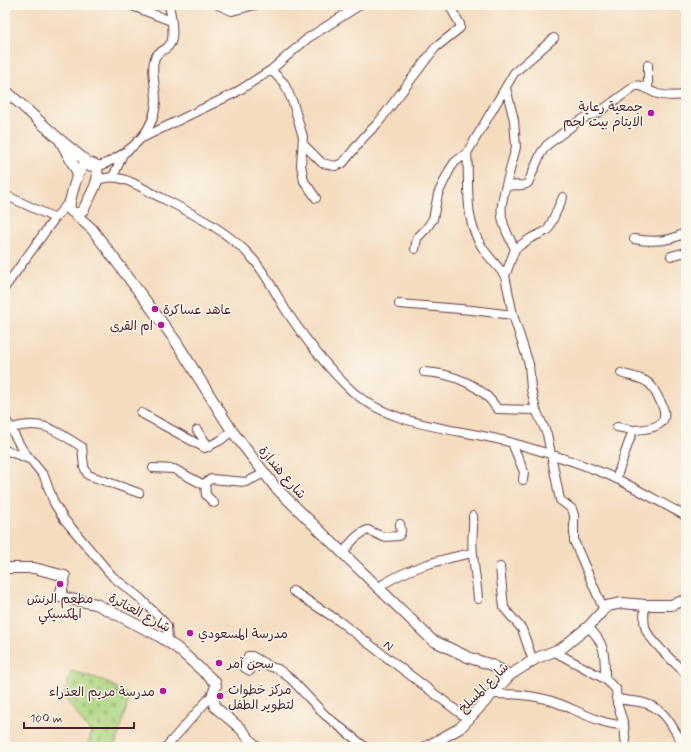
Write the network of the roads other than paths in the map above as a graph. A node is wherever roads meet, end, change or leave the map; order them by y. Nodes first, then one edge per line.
1 (130, 5) edge
2 (169, 5) edge
3 (218, 5) edge
4 (255, 5) edge
5 (360, 5) edge
6 (449, 5) edge
7 (171, 21) junction
8 (554, 38) dead end
9 (648, 65) dead end
10 (271, 70) junction
11 (506, 88) junction
12 (648, 89) junction
13 (5, 90) edge
14 (686, 95) edge
15 (59, 139) junction
16 (138, 140) junction
17 (303, 144) junction
18 (467, 153) junction
19 (122, 155) junction
20 (92, 163) junction
21 (78, 174) junction
22 (115, 176) junction
23 (96, 181) junction
24 (505, 189) junction
25 (5, 195) edge
26 (564, 197) dead end
27 (316, 198) dead end
28 (71, 200) junction
29 (86, 205) junction
30 (74, 213) junction
31 (57, 216) junction
32 (92, 229) junction
33 (686, 232) edge
34 (634, 239) dead end
35 (415, 249) dead end
36 (515, 249) junction
37 (686, 252) edge
38 (671, 256) dead end
39 (505, 276) junction
40 (5, 287) edge
41 (399, 304) dead end
42 (513, 315) junction
43 (424, 372) dead end
44 (621, 373) dead end
45 (536, 410) junction
46 (141, 413) dead end
47 (5, 418) edge
48 (617, 427) dead end
49 (12, 428) junction
50 (197, 430) dead end
51 (633, 430) junction
52 (232, 431) junction
53 (512, 443) junction
54 (209, 447) junction
55 (5, 450) edge
56 (552, 455) junction
57 (30, 459) junction
58 (153, 468) dead end
59 (265, 473) junction
60 (616, 479) junction
61 (523, 480) dead end
62 (204, 485) junction
63 (139, 493) dead end
64 (214, 503) dead end
65 (473, 516) dead end
66 (686, 516) edge
67 (400, 524) dead end
68 (472, 553) junction
69 (343, 554) junction
70 (500, 567) dead end
71 (5, 568) edge
72 (377, 588) junction
73 (292, 591) dead end
74 (478, 598) dead end
75 (686, 600) edge
76 (645, 605) junction
77 (603, 608) junction
78 (588, 627) junction
79 (168, 641) junction
80 (555, 652) junction
81 (533, 660) junction
82 (250, 671) dead end
83 (686, 674) edge
84 (510, 675) junction
85 (605, 679) junction
86 (213, 694) junction
87 (493, 694) junction
88 (616, 698) junction
89 (469, 720) junction
90 (624, 725) junction
91 (166, 747) edge
92 (256, 747) edge
93 (365, 747) edge
94 (426, 747) edge
95 (626, 747) edge
96 (686, 747) edge

1 - 7 street
2 - 7 street
3 - 4 street
5 - 10 street
6 - 17 street
7 - 16 street
8 - 11 street
9 - 12 street
10 - 16 street
10 - 17 street
11 - 18 street
11 - 24 street
12 - 14 street
12 - 24 street
13 - 15 street
15 - 20 street
15 - 21 street
16 - 19 street
17 - 27 street
18 - 35 street
18 - 39 street
19 - 20 street
19 - 22 street
20 - 21 street
20 - 22 street
20 - 23 street
21 - 28 street
22 - 23 street
22 - 53 street
23 - 29 street
24 - 36 street
25 - 31 street
26 - 36 street
28 - 30 street
28 - 31 street
29 - 30 street
29 - 32 street, شارع هندازة
30 - 31 street
30 - 32 street, شارع هندازة
31 - 40 street
32 - 52 street, شارع هندازة
33 - 34 street
36 - 39 street
37 - 38 street
39 - 42 street
41 - 42 street
42 - 45 street
43 - 45 street
44 - 51 street
45 - 56 street
46 - 54 street
47 - 49 street
48 - 51 street
49 - 57 street
49 - 63 street
50 - 54 street
51 - 60 street
52 - 54 street
52 - 59 street, شارع هندازة
53 - 56 street
53 - 61 street
55 - 57 street
56 - 60 street
56 - 77 street
57 - 79 street
58 - 62 street
59 - 62 street
59 - 69 street, شارع هندازة
60 - 66 street
62 - 64 street
65 - 68 street
67 - 69 street
68 - 72 street
68 - 74 street
69 - 72 street, شارع هندازة
70 - 81 street
71 - 79 street, شارع العناترة
72 - 84 street, شارع هندازة
73 - 89 street, N
75 - 76 street
76 - 77 street
76 - 83 street
77 - 78 street, شارع المسلخ
78 - 80 street, شارع المسلخ
78 - 85 street
79 - 86 street, شارع العناترة
80 - 81 street, شارع المسلخ
80 - 85 street
81 - 84 street, شارع المسلخ
82 - 93 street
84 - 87 street, شارع المسلخ
85 - 88 street
86 - 91 street
86 - 92 street, شارع العناترة
87 - 89 street, شارع المسلخ
87 - 90 street
88 - 90 street
88 - 96 street
89 - 94 street, شارع المسلخ
90 - 95 street

